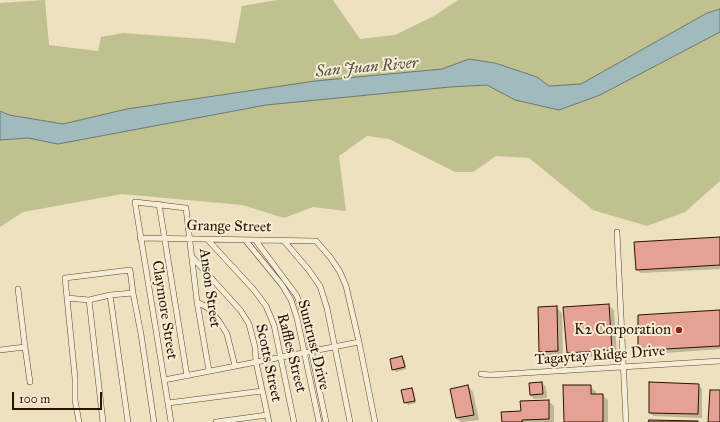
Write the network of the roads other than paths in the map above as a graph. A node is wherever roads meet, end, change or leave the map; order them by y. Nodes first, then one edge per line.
1 (159, 204) junction
2 (617, 232) dead end
3 (140, 238) junction
4 (164, 238) junction
5 (190, 238) junction
6 (208, 240) junction
7 (246, 240) junction
8 (256, 241) junction
9 (284, 241) junction
10 (192, 257) junction
11 (18, 289) dead end
12 (133, 293) junction
13 (110, 295) junction
14 (67, 298) junction
15 (89, 300) junction
16 (197, 302) junction
17 (359, 342) junction
18 (25, 347) junction
19 (336, 347) junction
20 (0, 350) edge
21 (312, 352) junction
22 (305, 353) junction
23 (281, 358) junction
24 (720, 361) edge
25 (256, 362) junction
26 (235, 366) junction
27 (624, 366) junction
28 (209, 371) junction
29 (481, 374) dead end
30 (187, 376) junction
31 (164, 380) junction
32 (30, 382) dead end
33 (262, 391) junction
34 (168, 403) junction
35 (267, 415) junction
36 (79, 422) edge
37 (103, 422) edge
38 (128, 422) edge
39 (154, 422) edge
40 (171, 422) edge
41 (216, 422) edge
42 (269, 422) edge
43 (294, 422) edge
44 (318, 422) edge
45 (326, 422) edge
46 (350, 422) edge
47 (375, 422) edge
48 (626, 422) edge

1 - 3 street, Claymore Street
1 - 4 street
1 - 5 street, Anson Street
2 - 27 street
3 - 4 street, Grange Street
3 - 31 street, Claymore Street
4 - 5 street, Grange Street
4 - 30 street
5 - 6 street, Grange Street
5 - 10 street, Anson Street
6 - 7 street, Grange Street
6 - 23 street, Raffles Street
7 - 8 street, Grange Street
7 - 22 street, Suntrust Drive
8 - 9 street, Grange Street
8 - 21 street, Suntrust Drive
9 - 17 street, Grange Street
9 - 19 street
10 - 16 street, Anson Street
10 - 25 street, Scotts Street
11 - 18 street
12 - 13 street
12 - 14 street
12 - 39 street
13 - 15 street
13 - 38 street
14 - 15 street
14 - 36 street
15 - 37 street
16 - 26 street
16 - 28 street, Anson Street
17 - 19 street
17 - 47 street
18 - 20 street
18 - 32 street
19 - 21 street
19 - 46 street
21 - 22 street
21 - 45 street, Suntrust Drive
22 - 23 street
22 - 44 street, Suntrust Drive
23 - 25 street
23 - 43 street, Raffles Street
24 - 27 street, Tagaytay Ridge Drive
25 - 26 street
25 - 33 street, Scotts Street
26 - 28 street
27 - 29 street, Tagaytay Ridge Drive
27 - 48 street
28 - 30 street
30 - 31 street
31 - 34 street, Claymore Street
33 - 34 street
33 - 35 street, Scotts Street
34 - 40 street, Claymore Street
35 - 41 street
35 - 42 street, Scotts Street

